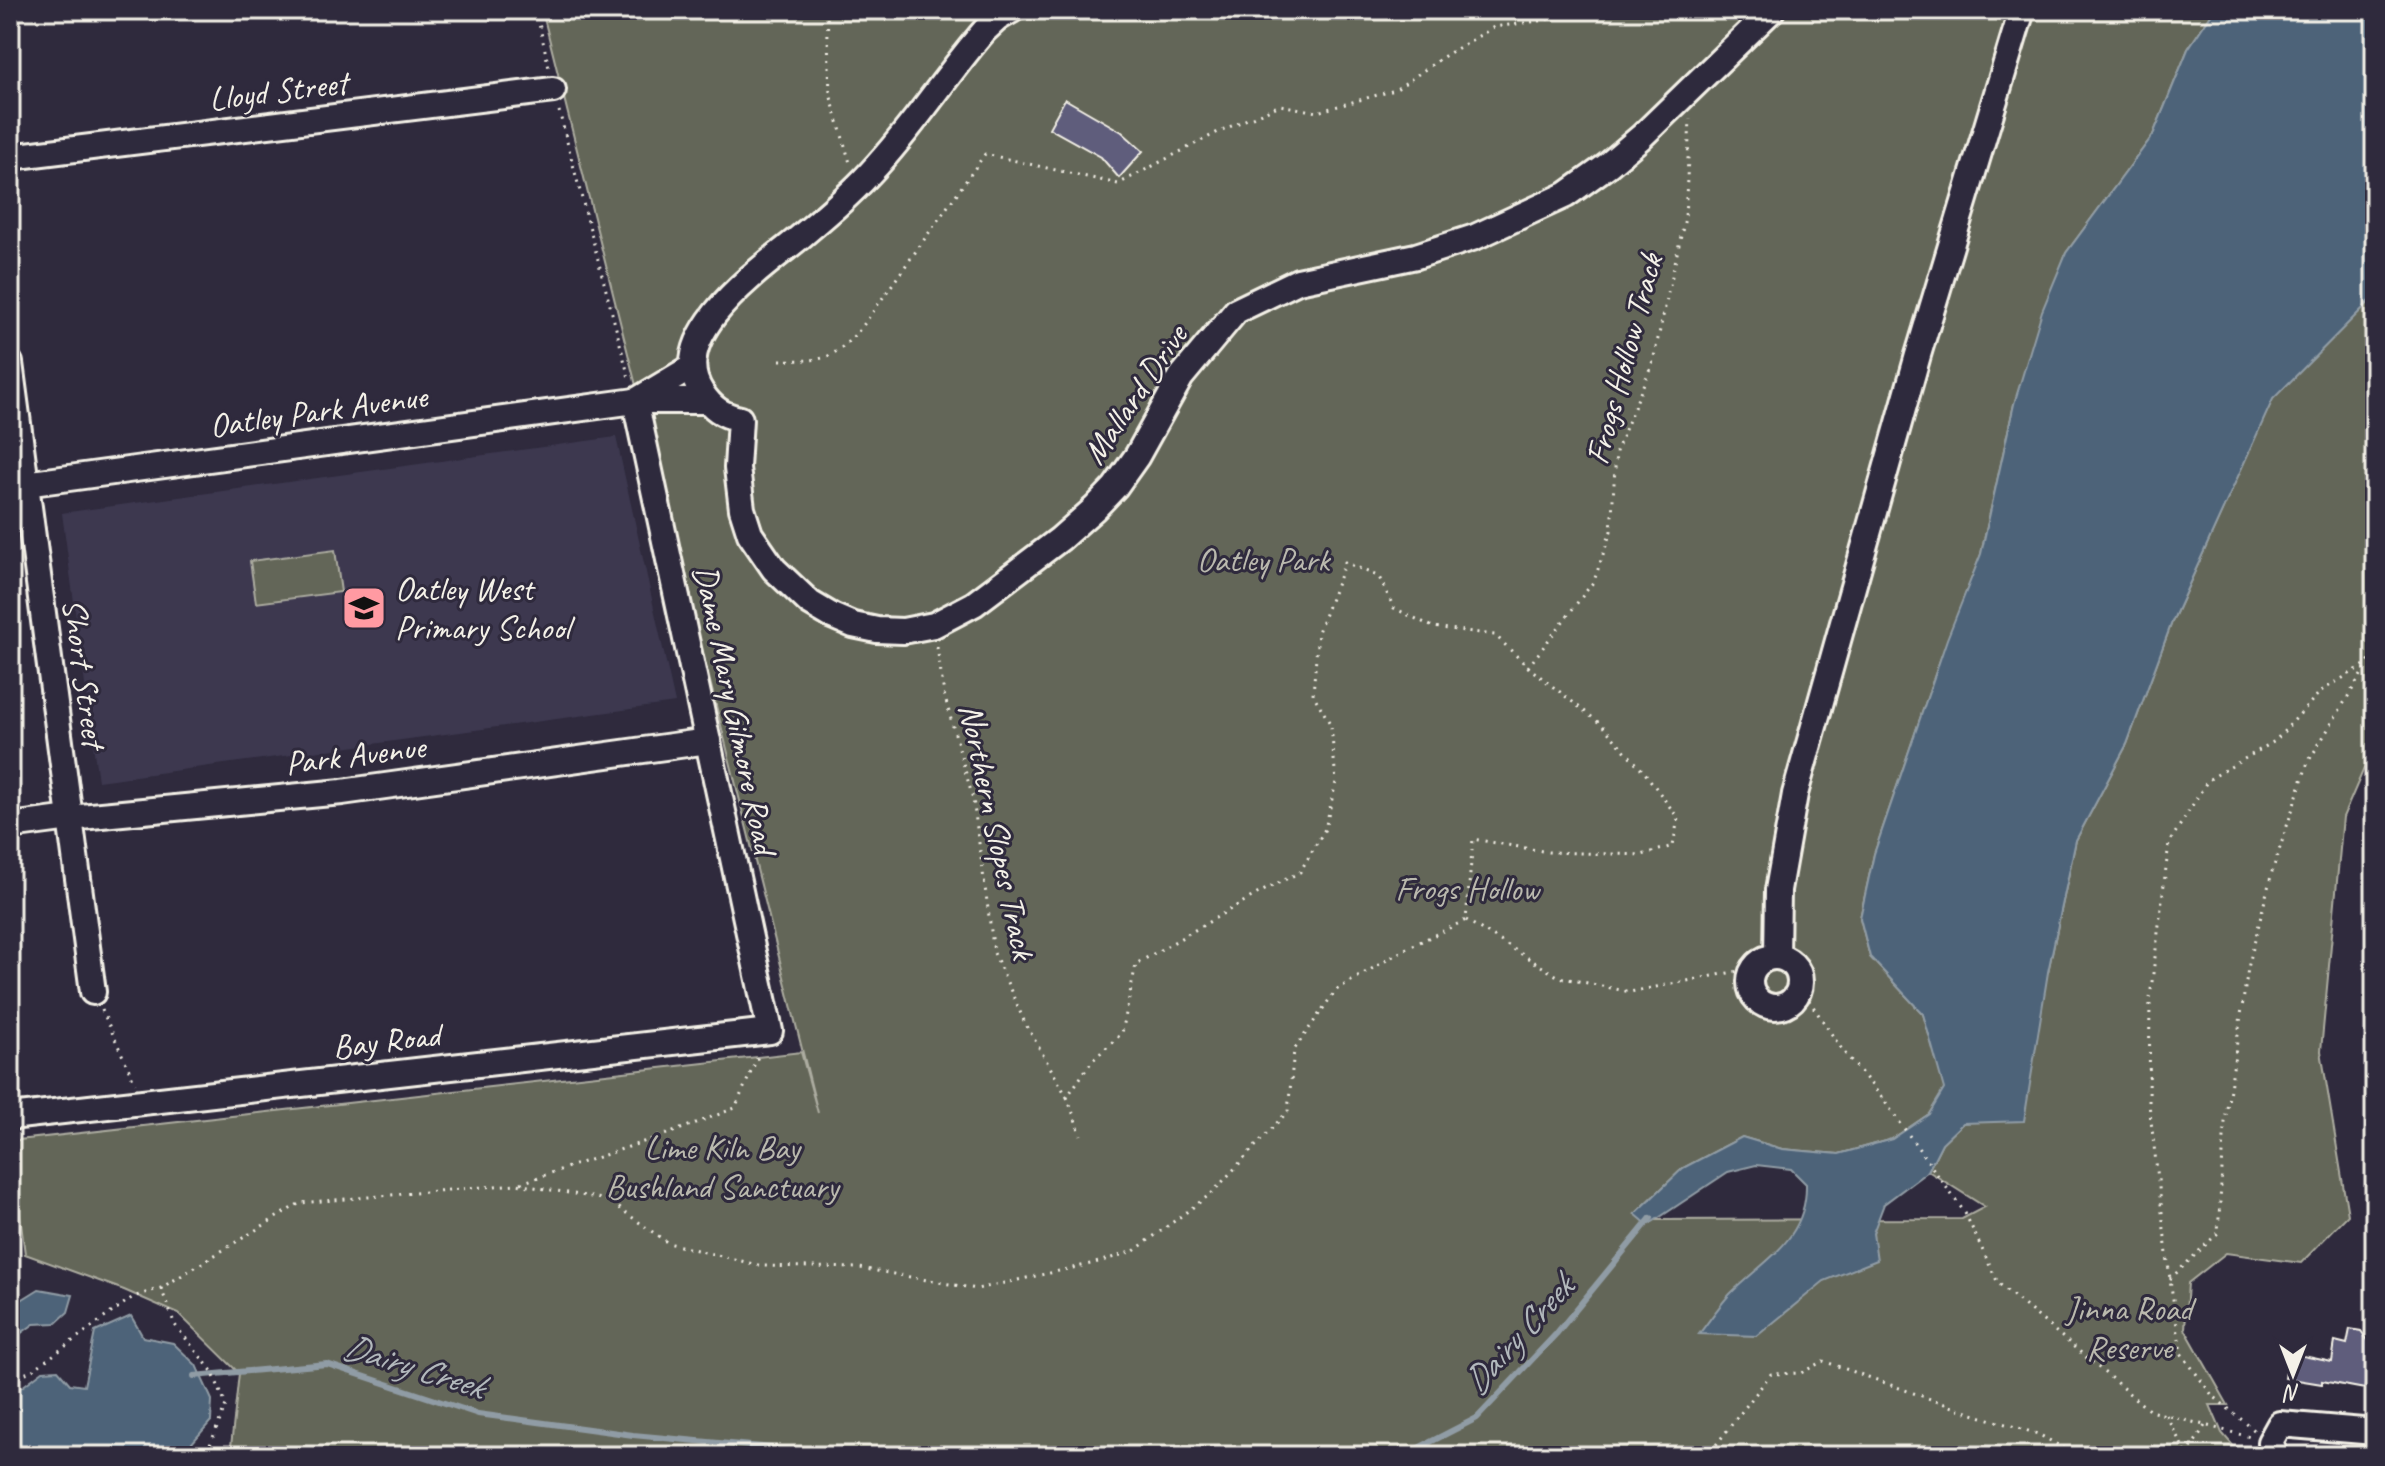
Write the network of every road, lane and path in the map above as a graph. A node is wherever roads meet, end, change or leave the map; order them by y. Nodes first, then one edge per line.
1 (536, 10) edge
2 (827, 10) edge
3 (1012, 10) edge
4 (1566, 10) edge
5 (1772, 10) edge
6 (2022, 10) edge
7 (1692, 88) junction
8 (553, 90) junction
9 (10, 157) edge
10 (856, 187) junction
11 (780, 360) dead end
12 (10, 363) edge
13 (692, 367) junction
14 (635, 401) junction
15 (707, 401) junction
16 (18, 485) edge
17 (934, 625) junction
18 (2375, 648) edge
19 (2368, 663) junction
20 (1528, 667) junction
21 (708, 741) junction
22 (70, 818) junction
23 (10, 826) edge
24 (1466, 920) junction
25 (1777, 957) junction
26 (1754, 968) junction
27 (1800, 987) junction
28 (93, 992) joint
29 (770, 1031) junction
30 (1067, 1097) junction
31 (144, 1102) junction
32 (10, 1117) edge
33 (1081, 1135) dead end
34 (517, 1184) junction
35 (2170, 1279) junction
36 (161, 1288) junction
37 (10, 1377) edge
38 (2166, 1415) junction
39 (2206, 1424) junction
40 (2375, 1432) edge
41 (2273, 1449) edge
42 (198, 1456) edge
43 (1705, 1456) edge
44 (2078, 1456) edge
45 (2187, 1456) edge

1 - 8 path
2 - 10 path
3 - 10 street
4 - 11 path
5 - 7 street, Mallard Drive
6 - 25 street
7 - 17 street, Mallard Drive
7 - 20 path, Frogs Hollow Track
8 - 9 street, Lloyd Street
8 - 14 path
10 - 13 street
12 - 16 street, Short Street
13 - 14 street
13 - 15 street
14 - 15 street
14 - 16 street, Oatley Park Avenue
14 - 21 street, Dame Mary Gilmore Road
15 - 17 street, Mallard Drive
16 - 22 street, Short Street
17 - 30 path, Northern Slopes Track
18 - 19 path
19 - 35 path
19 - 35 path
20 - 24 path
20 - 30 path
21 - 22 street, Park Avenue
21 - 29 street, Dame Mary Gilmore Road
22 - 23 street, Park Avenue
22 - 28 street, Short Street
24 - 26 path
24 - 34 path
25 - 26 street
25 - 27 street
26 - 27 street
27 - 38 path
28 - 31 path
29 - 31 street, Bay Road
29 - 34 path
30 - 33 path, Northern Slopes Track
31 - 32 street, Bay Road
34 - 36 path
35 - 41 path
36 - 37 path
36 - 42 path
38 - 39 path
38 - 45 path
39 - 41 path
39 - 45 path
40 - 41 street
43 - 44 path

